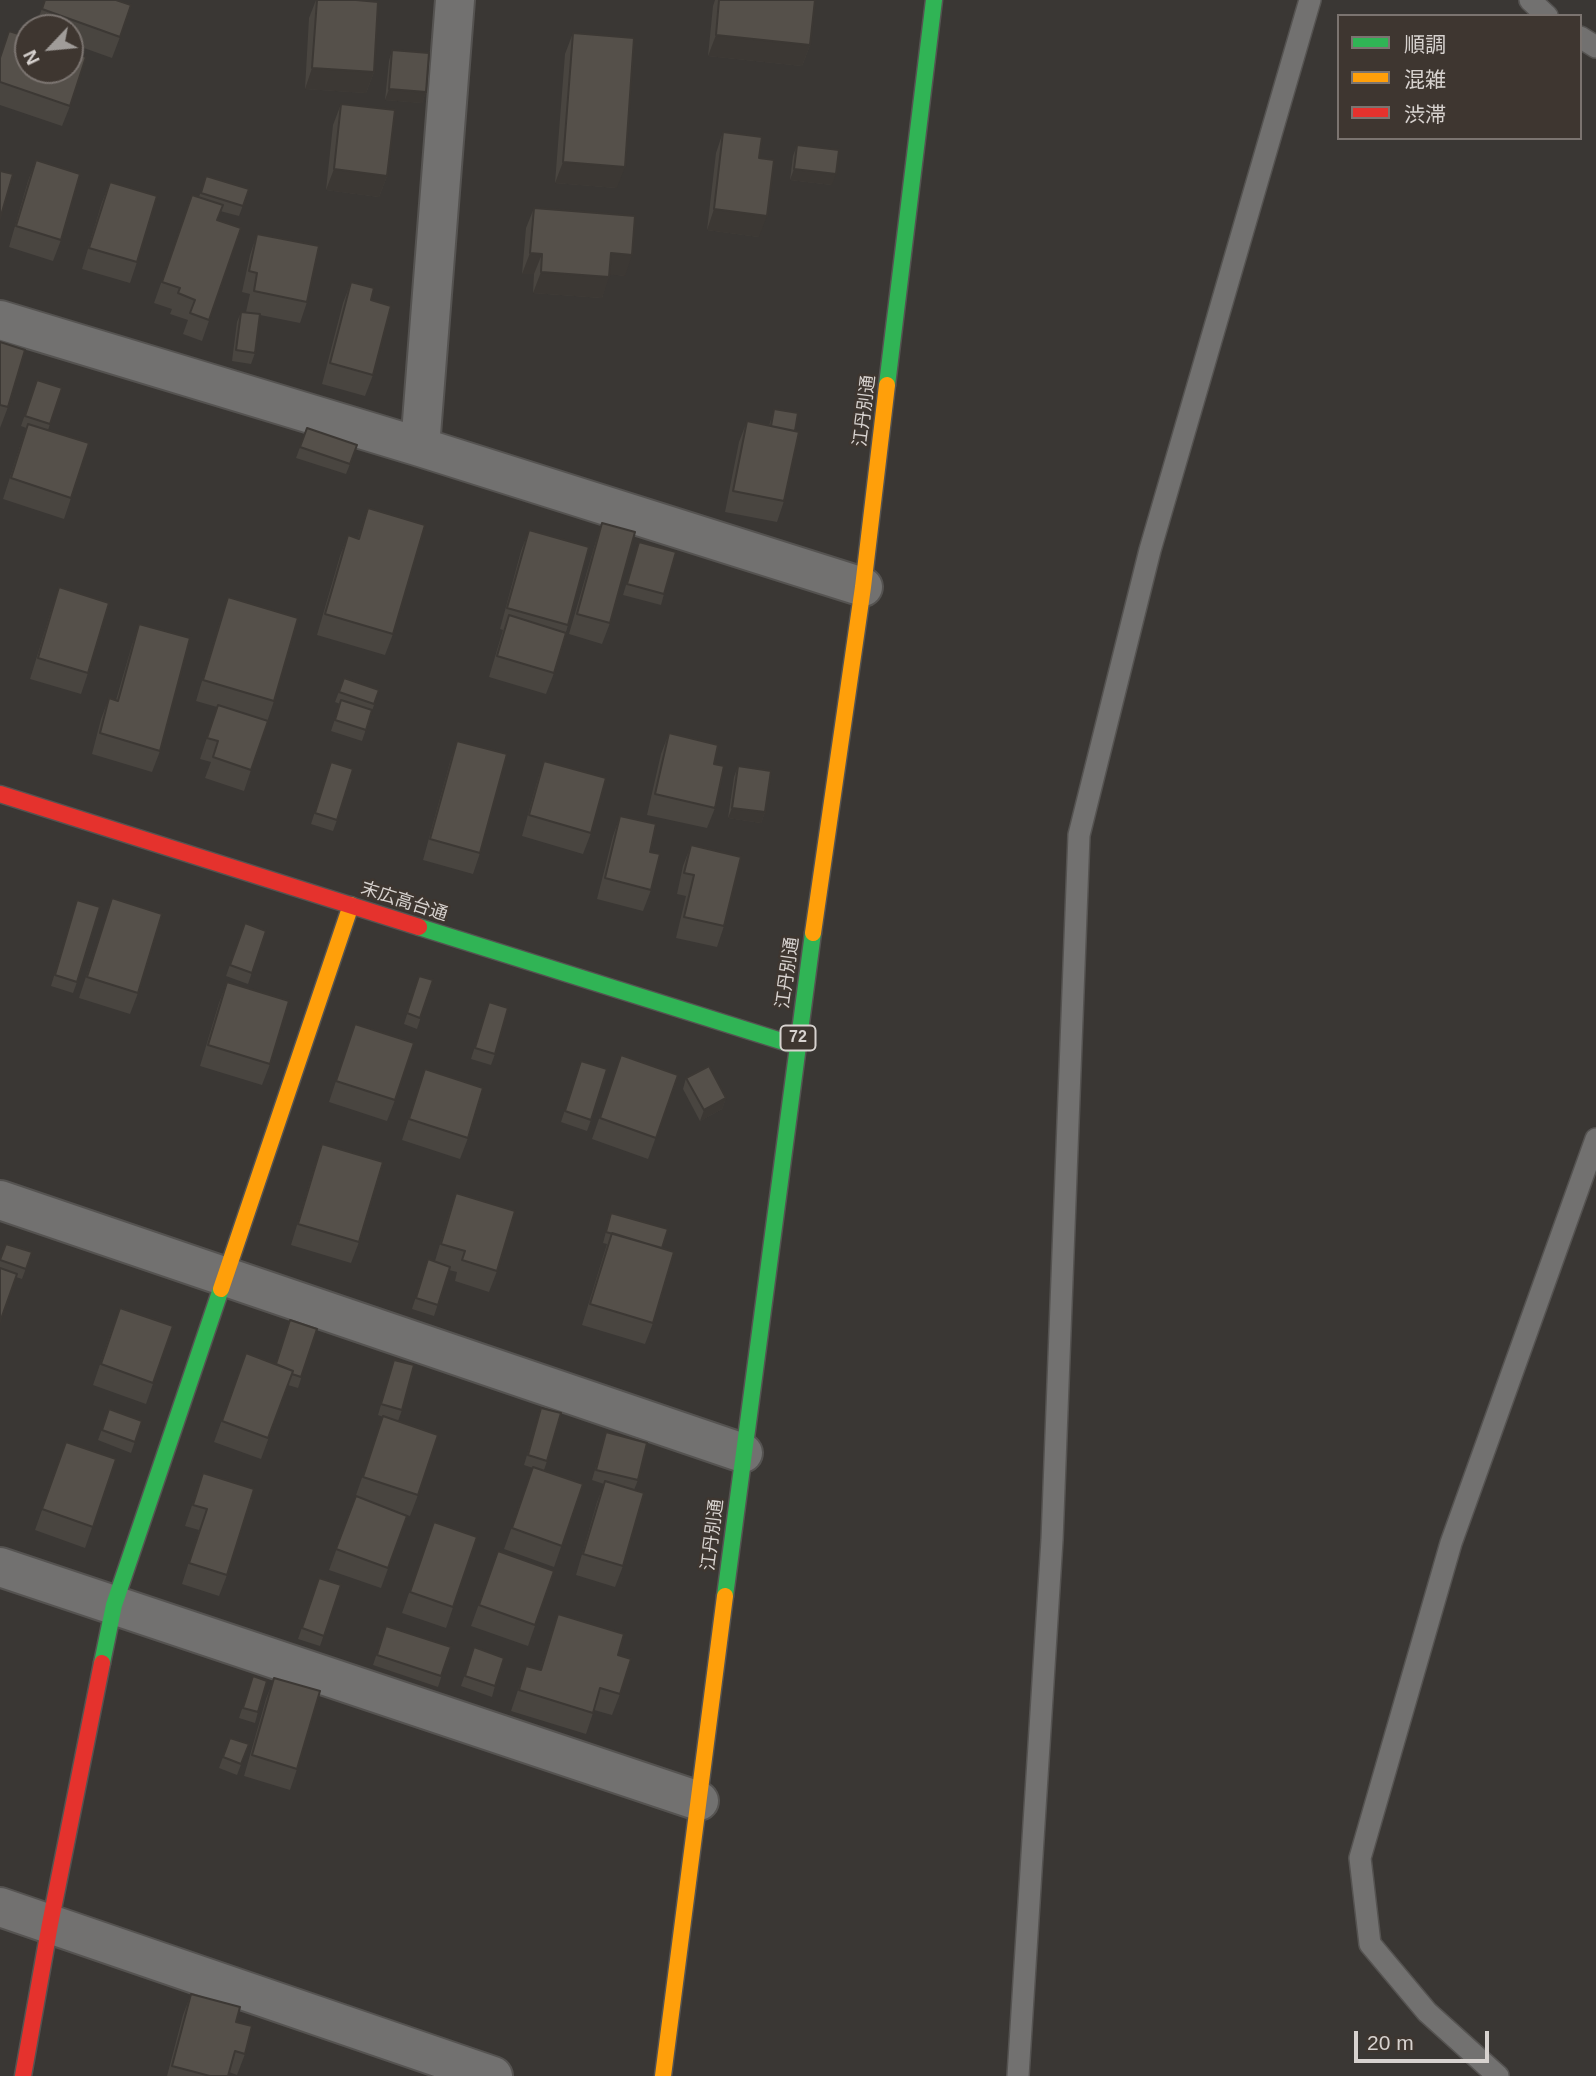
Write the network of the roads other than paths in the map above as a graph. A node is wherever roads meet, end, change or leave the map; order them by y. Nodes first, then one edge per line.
1 (455, 0) edge
2 (934, 0) edge
3 (1310, 0) edge
4 (1530, 0) edge
5 (1545, 14) edge
6 (0, 320) edge
7 (420, 447) junction
8 (863, 587) junction
9 (0, 794) edge
10 (351, 905) junction
11 (797, 1046) junction
12 (1596, 1139) edge
13 (0, 1200) edge
14 (225, 1276) junction
15 (743, 1452) junction
16 (0, 1567) edge
17 (114, 1605) junction
18 (699, 1801) junction
19 (0, 1907) edge
20 (50, 1924) junction
21 (23, 2076) edge
22 (493, 2076) edge
23 (663, 2076) edge
24 (1018, 2076) edge
25 (1498, 2076) edge

1 - 7 street
2 - 8 main road, 江丹別通 / 72
3 - 24 lane
4 - 5 lane
6 - 7 street
7 - 8 street
8 - 11 main road, 江丹別通 / 72
9 - 10 main road, 末広高台通
10 - 11 main road, 末広高台通
10 - 14 main road
11 - 15 main road, 江丹別通 / 72
12 - 25 lane
13 - 14 street
14 - 15 street
14 - 17 main road
15 - 18 main road, 江丹別通 / 72
16 - 17 street
17 - 18 street
17 - 20 main road
18 - 23 main road, 江丹別通 / 72
19 - 20 street
20 - 21 main road
20 - 22 street

